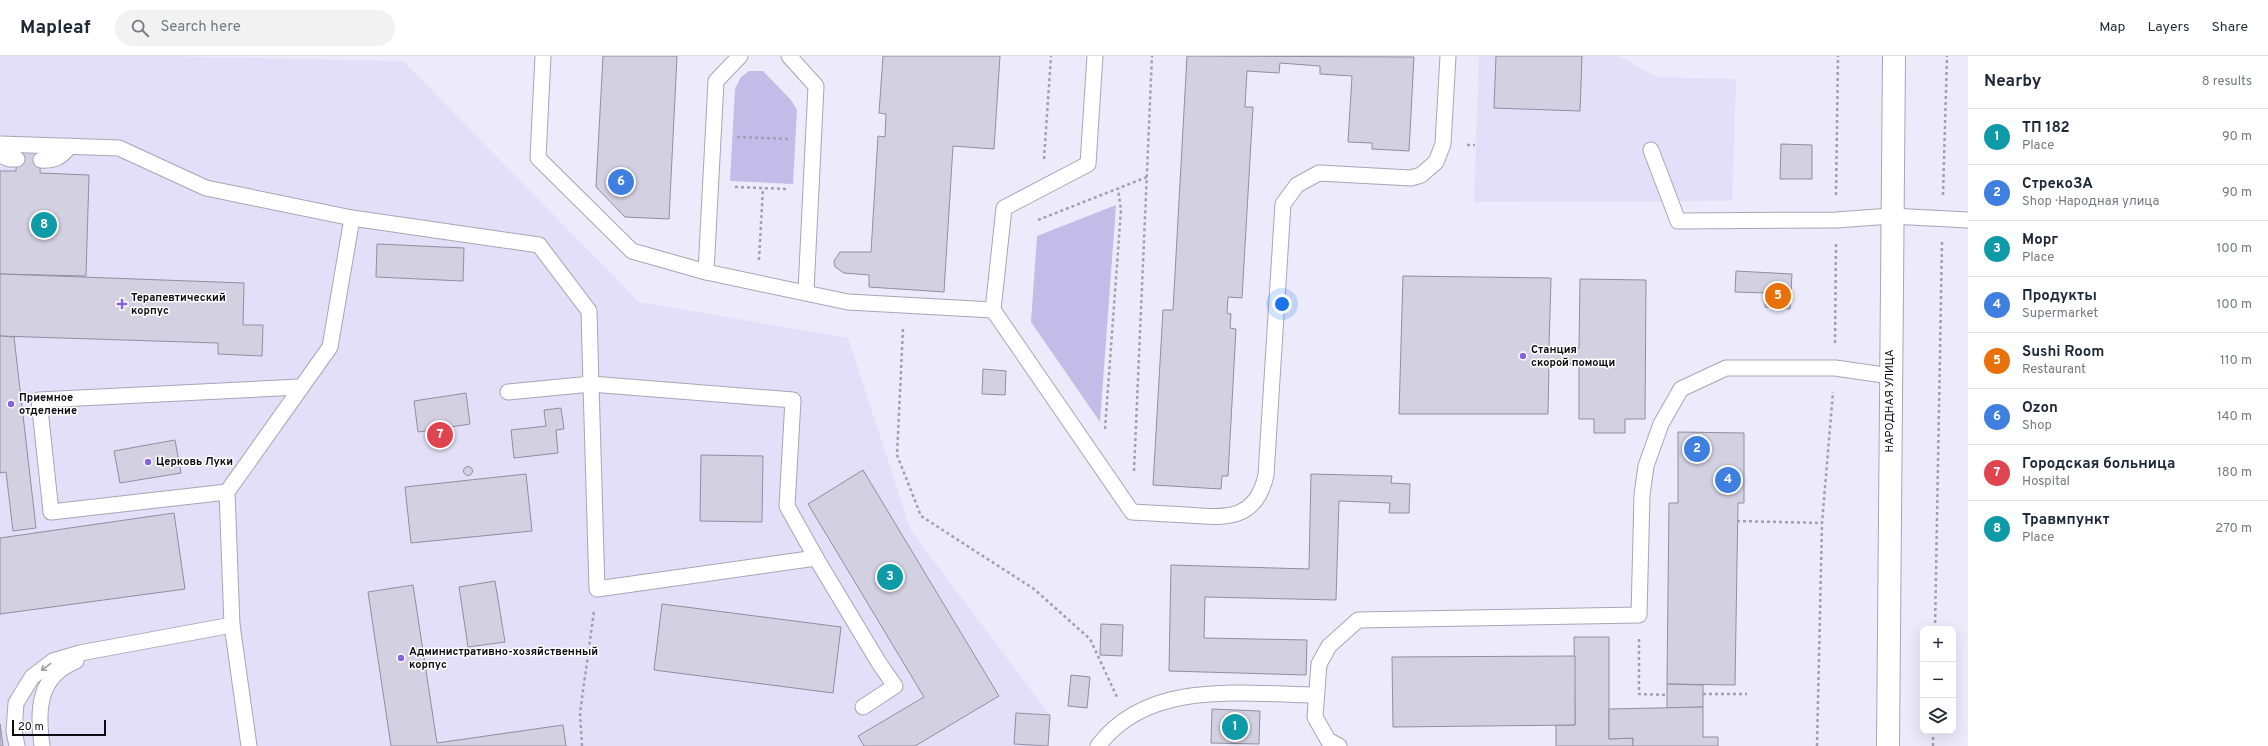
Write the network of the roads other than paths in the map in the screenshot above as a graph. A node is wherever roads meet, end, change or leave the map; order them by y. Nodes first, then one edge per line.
1 (543, 56) edge
2 (740, 56) edge
3 (789, 56) edge
4 (1095, 56) edge
5 (1448, 56) edge
6 (1894, 56) edge
7 (0, 144) edge
8 (70, 146) junction
9 (1651, 150) dead end
10 (0, 155) edge
11 (17, 159) dead end
12 (40, 160) dead end
13 (1891, 216) junction
14 (352, 218) junction
15 (1968, 220) edge
16 (706, 272) junction
17 (806, 291) junction
18 (993, 310) junction
19 (1891, 376) junction
20 (591, 384) junction
21 (300, 387) junction
22 (508, 392) dead end
23 (226, 492) junction
24 (816, 558) junction
25 (232, 625) junction
26 (109, 648) junction
27 (1316, 695) junction
28 (862, 707) dead end
29 (17, 746) edge
30 (42, 746) edge
31 (249, 746) edge
32 (1098, 746) edge
33 (1339, 746) edge
34 (1888, 746) edge

1 - 16 lane
2 - 16 lane
3 - 17 lane
4 - 18 lane
5 - 18 lane
6 - 13 street, НАРОДНАЯ УЛИЦА
7 - 8 lane
8 - 12 lane
8 - 14 lane
9 - 13 lane
10 - 11 lane
13 - 15 lane
13 - 19 street, НАРОДНАЯ УЛИЦА
14 - 20 lane
14 - 21 lane
16 - 17 lane
17 - 18 lane
19 - 27 lane
19 - 34 street, НАРОДНАЯ УЛИЦА
20 - 22 lane
20 - 24 lane
20 - 24 lane
21 - 23 lane
21 - 23 lane
23 - 25 lane
24 - 28 lane
25 - 26 lane
25 - 31 lane
26 -> 29 lane
26 - 30 lane
27 - 32 lane
27 - 33 lane

